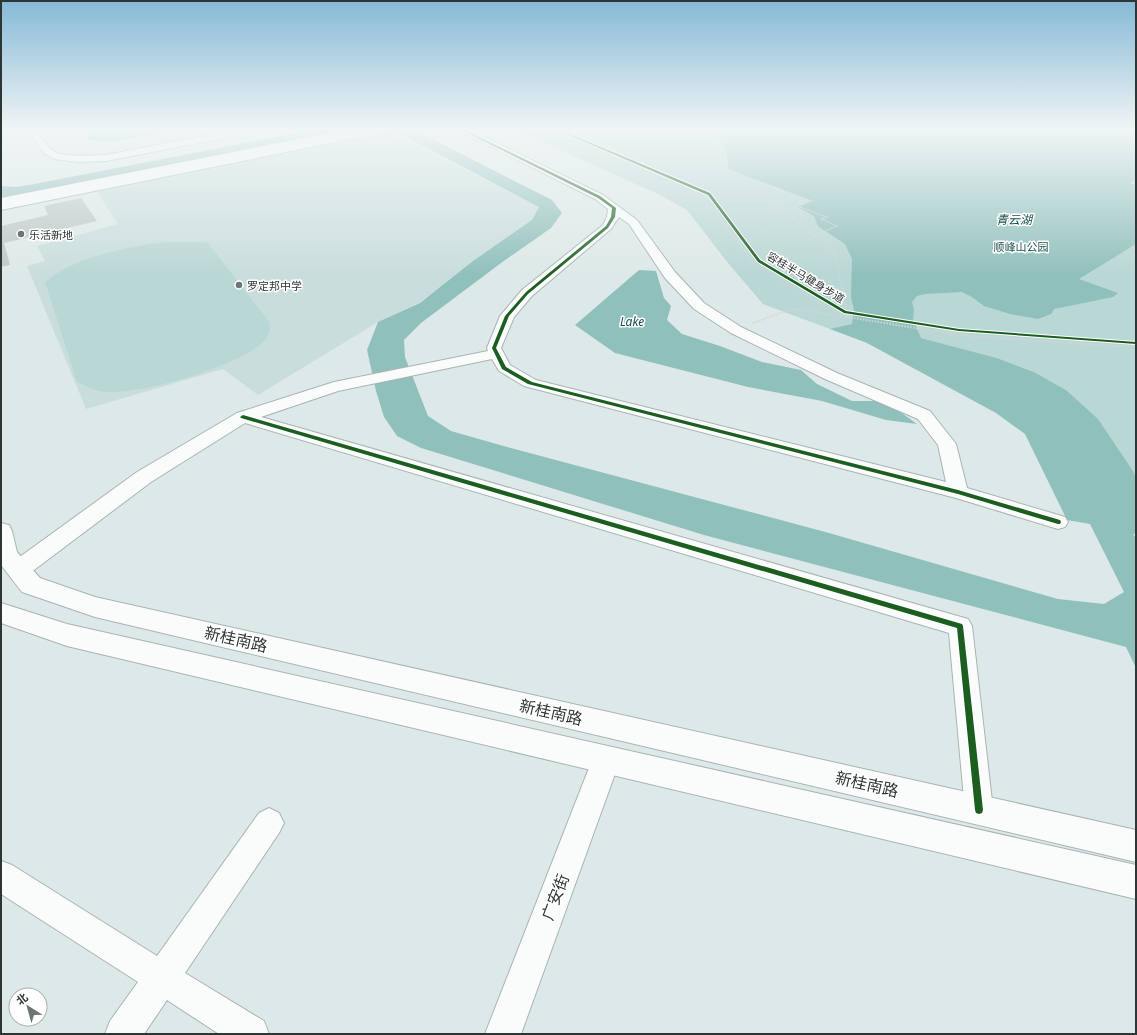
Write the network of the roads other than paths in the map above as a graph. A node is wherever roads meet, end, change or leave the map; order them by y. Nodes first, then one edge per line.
1 (119, 178) edge
2 (139, 178) edge
3 (561, 178) edge
4 (1, 202) edge
5 (1, 206) edge
6 (614, 208) junction
7 (496, 354) junction
8 (243, 417) junction
9 (958, 492) junction
10 (1058, 522) dead end
11 (1, 531) edge
12 (18, 570) junction
13 (1, 613) edge
14 (606, 760) junction
15 (979, 810) junction
16 (269, 823) dead end
17 (1136, 846) edge
18 (1, 876) edge
19 (1136, 882) edge
20 (162, 978) junction
21 (123, 1034) edge
22 (251, 1034) edge
23 (503, 1034) edge

1 - 4 main road
2 - 5 main road
3 - 6 street
6 - 7 street
6 - 9 street
7 - 8 street
7 - 9 street
8 - 12 street
8 - 15 street
9 - 10 street
11 - 12 main road, 新桂南路
12 - 15 main road, 新桂南路
13 - 14 main road
14 - 19 main road
14 - 23 street, 广安街
15 - 17 main road, 新桂南路
16 - 20 street
18 - 20 street
20 - 21 street
20 - 22 street

